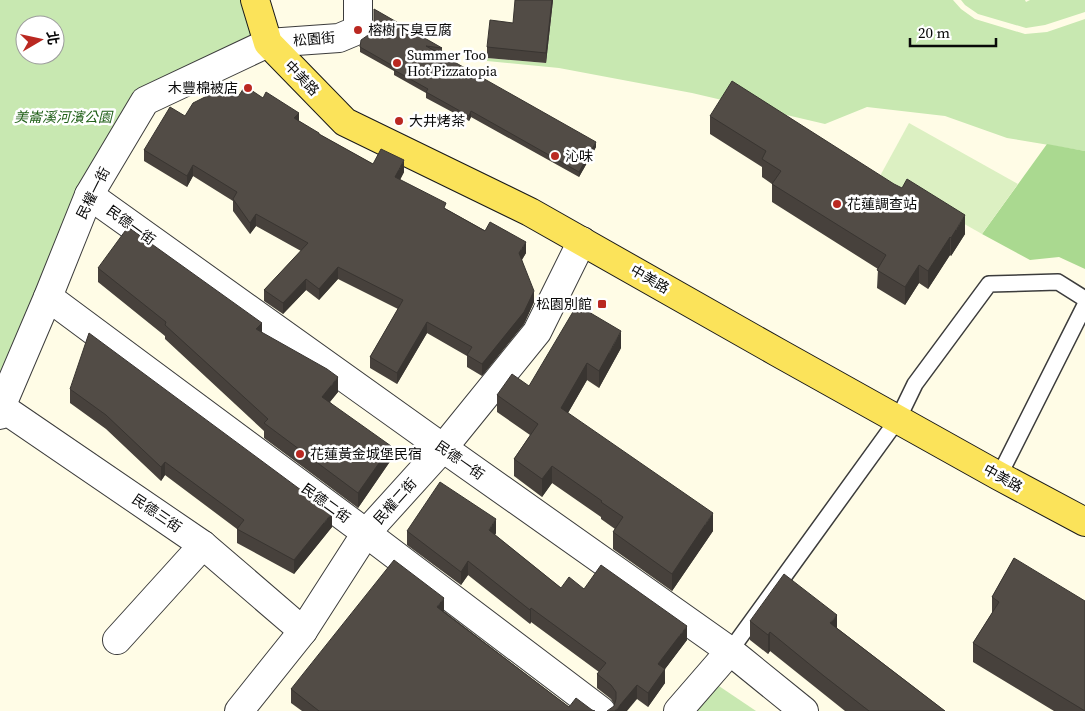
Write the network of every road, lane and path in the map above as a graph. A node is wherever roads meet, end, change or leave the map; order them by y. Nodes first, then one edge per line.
1 (255, 0) edge
2 (358, 0) edge
3 (268, 43) junction
4 (89, 196) junction
5 (582, 241) junction
6 (48, 297) junction
7 (1085, 299) edge
8 (1085, 305) edge
9 (1, 411) edge
10 (898, 419) junction
11 (443, 448) junction
12 (999, 476) junction
13 (1085, 522) edge
14 (366, 533) junction
15 (203, 545) junction
16 (303, 631) junction
17 (117, 640) dead end
18 (730, 651) junction
19 (239, 711) edge
20 (601, 711) edge
21 (678, 711) edge
22 (804, 711) edge

1 - 3 main road, 中美路
2 - 3 street, 松園街
3 - 4 street, 民權一街
3 - 5 main road, 中美路
4 - 6 street, 民權一街
4 - 11 street, 民德一街
5 - 10 main road, 中美路
5 - 11 street, 民權二街
6 - 9 street, 民權一街
6 - 14 street, 民德二街
7 - 10 lane
8 - 12 lane
9 - 15 street, 民德三街
10 - 12 main road, 中美路
10 - 18 lane
11 - 14 street, 民權二街
11 - 18 street, 民德一街
12 - 13 main road, 中美路
14 - 16 street, 民權二街
14 - 20 street, 民德二街
15 - 16 street, 民德三街
15 - 17 street
16 - 19 street, 民權二街
18 - 21 street
18 - 22 street, 民德一街

